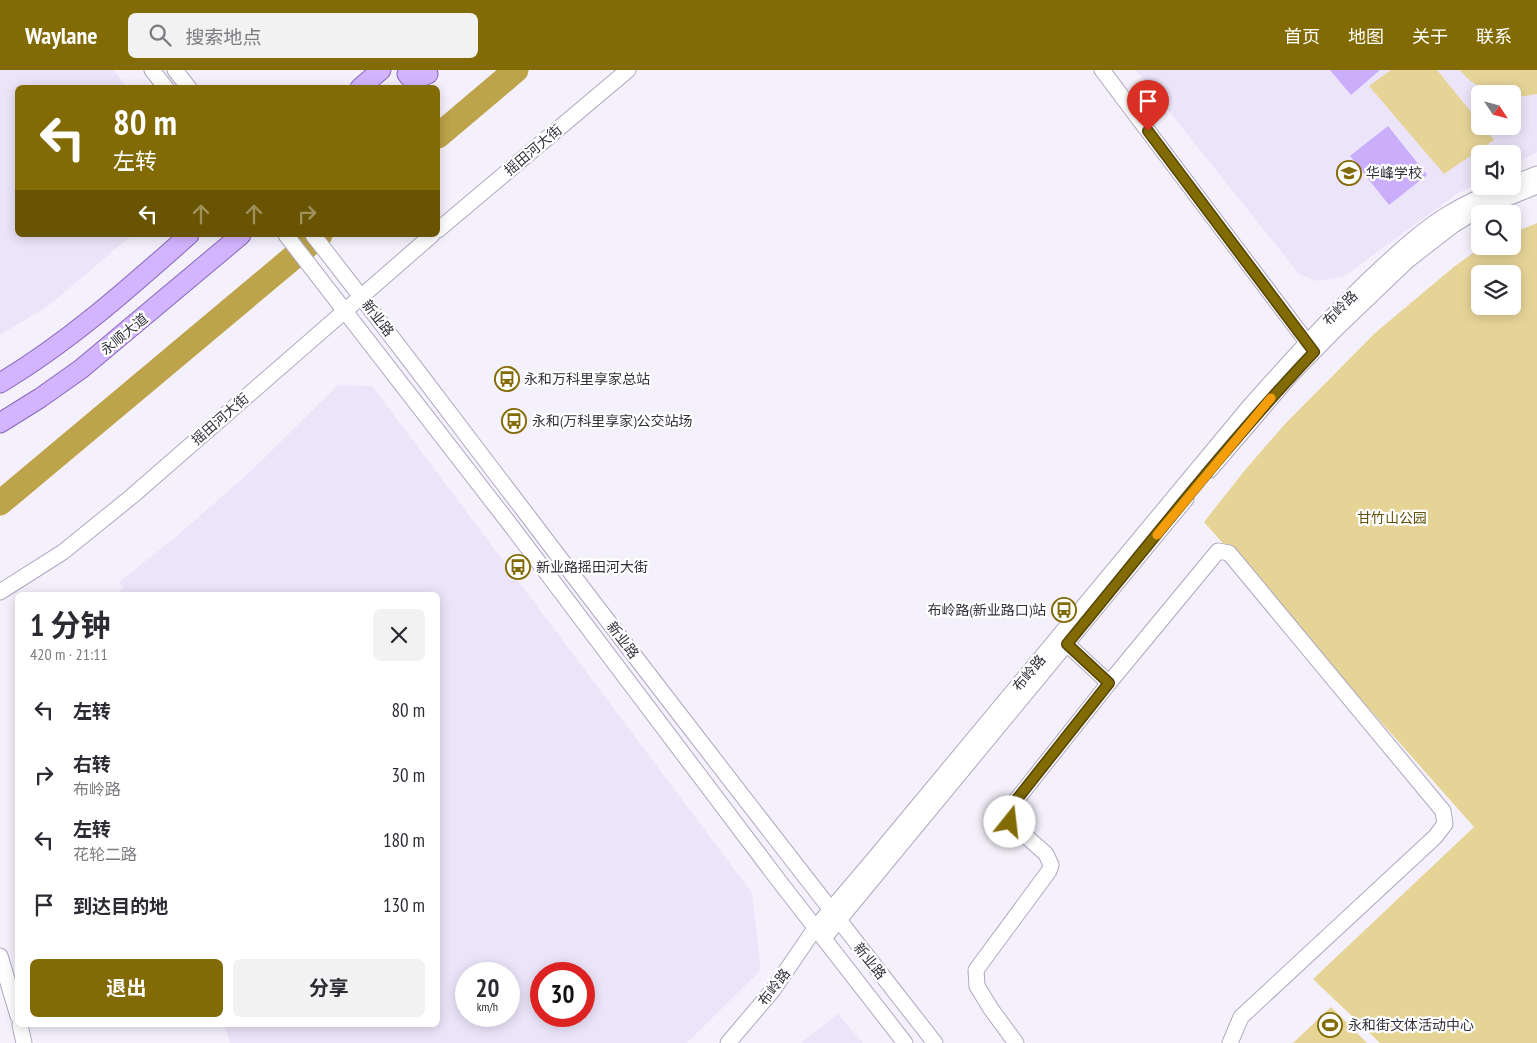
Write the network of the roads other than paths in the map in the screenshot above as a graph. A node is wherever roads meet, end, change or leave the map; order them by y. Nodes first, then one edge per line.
1 (152, 70) edge
2 (175, 70) edge
3 (380, 70) edge
4 (408, 70) edge
5 (628, 70) edge
6 (1102, 70) edge
7 (430, 72) edge
8 (164, 85) edge
9 (187, 85) edge
10 (363, 85) edge
11 (415, 85) edge
12 (1537, 174) edge
13 (1521, 180) edge
14 (1537, 186) edge
15 (1486, 195) edge
16 (440, 228) edge
17 (187, 237) edge
18 (239, 237) edge
19 (288, 237) edge
20 (315, 237) edge
21 (429, 237) edge
22 (357, 292) junction
23 (342, 307) junction
24 (1310, 347) junction
25 (0, 383) edge
26 (0, 422) edge
27 (0, 592) edge
28 (1067, 644) junction
29 (1109, 683) junction
30 (835, 916) junction
31 (820, 933) junction
32 (0, 956) edge
33 (15, 1006) edge
34 (20, 1027) edge
35 (24, 1043) edge
36 (728, 1043) edge
37 (905, 1043) edge
38 (935, 1043) edge
39 (1016, 1043) edge
40 (1230, 1043) edge

1 - 8 street
2 - 9 street
3 - 10 main road
4 - 7 main road
5 - 16 street, 摇田河大街
6 - 24 street
7 - 11 main road
12 - 13 street
14 - 24 street, 布岭路
15 - 24 street, 布岭路
17 - 25 main road
18 - 26 main road, 永顺大道
19 - 23 street, 新业路
20 - 22 street, 新业路
21 - 22 street, 摇田河大街
22 - 23 street, 摇田河大街
22 - 30 street, 新业路
23 - 27 street, 摇田河大街
23 - 31 street, 新业路
24 - 28 street, 布岭路
24 - 30 street, 布岭路
28 - 29 street
28 - 30 street, 布岭路
29 - 39 street
29 - 40 street
30 - 31 street, 布岭路
30 - 38 street, 新业路
31 - 36 street, 布岭路
31 - 37 street, 新业路
32 - 33 street
34 - 35 street

